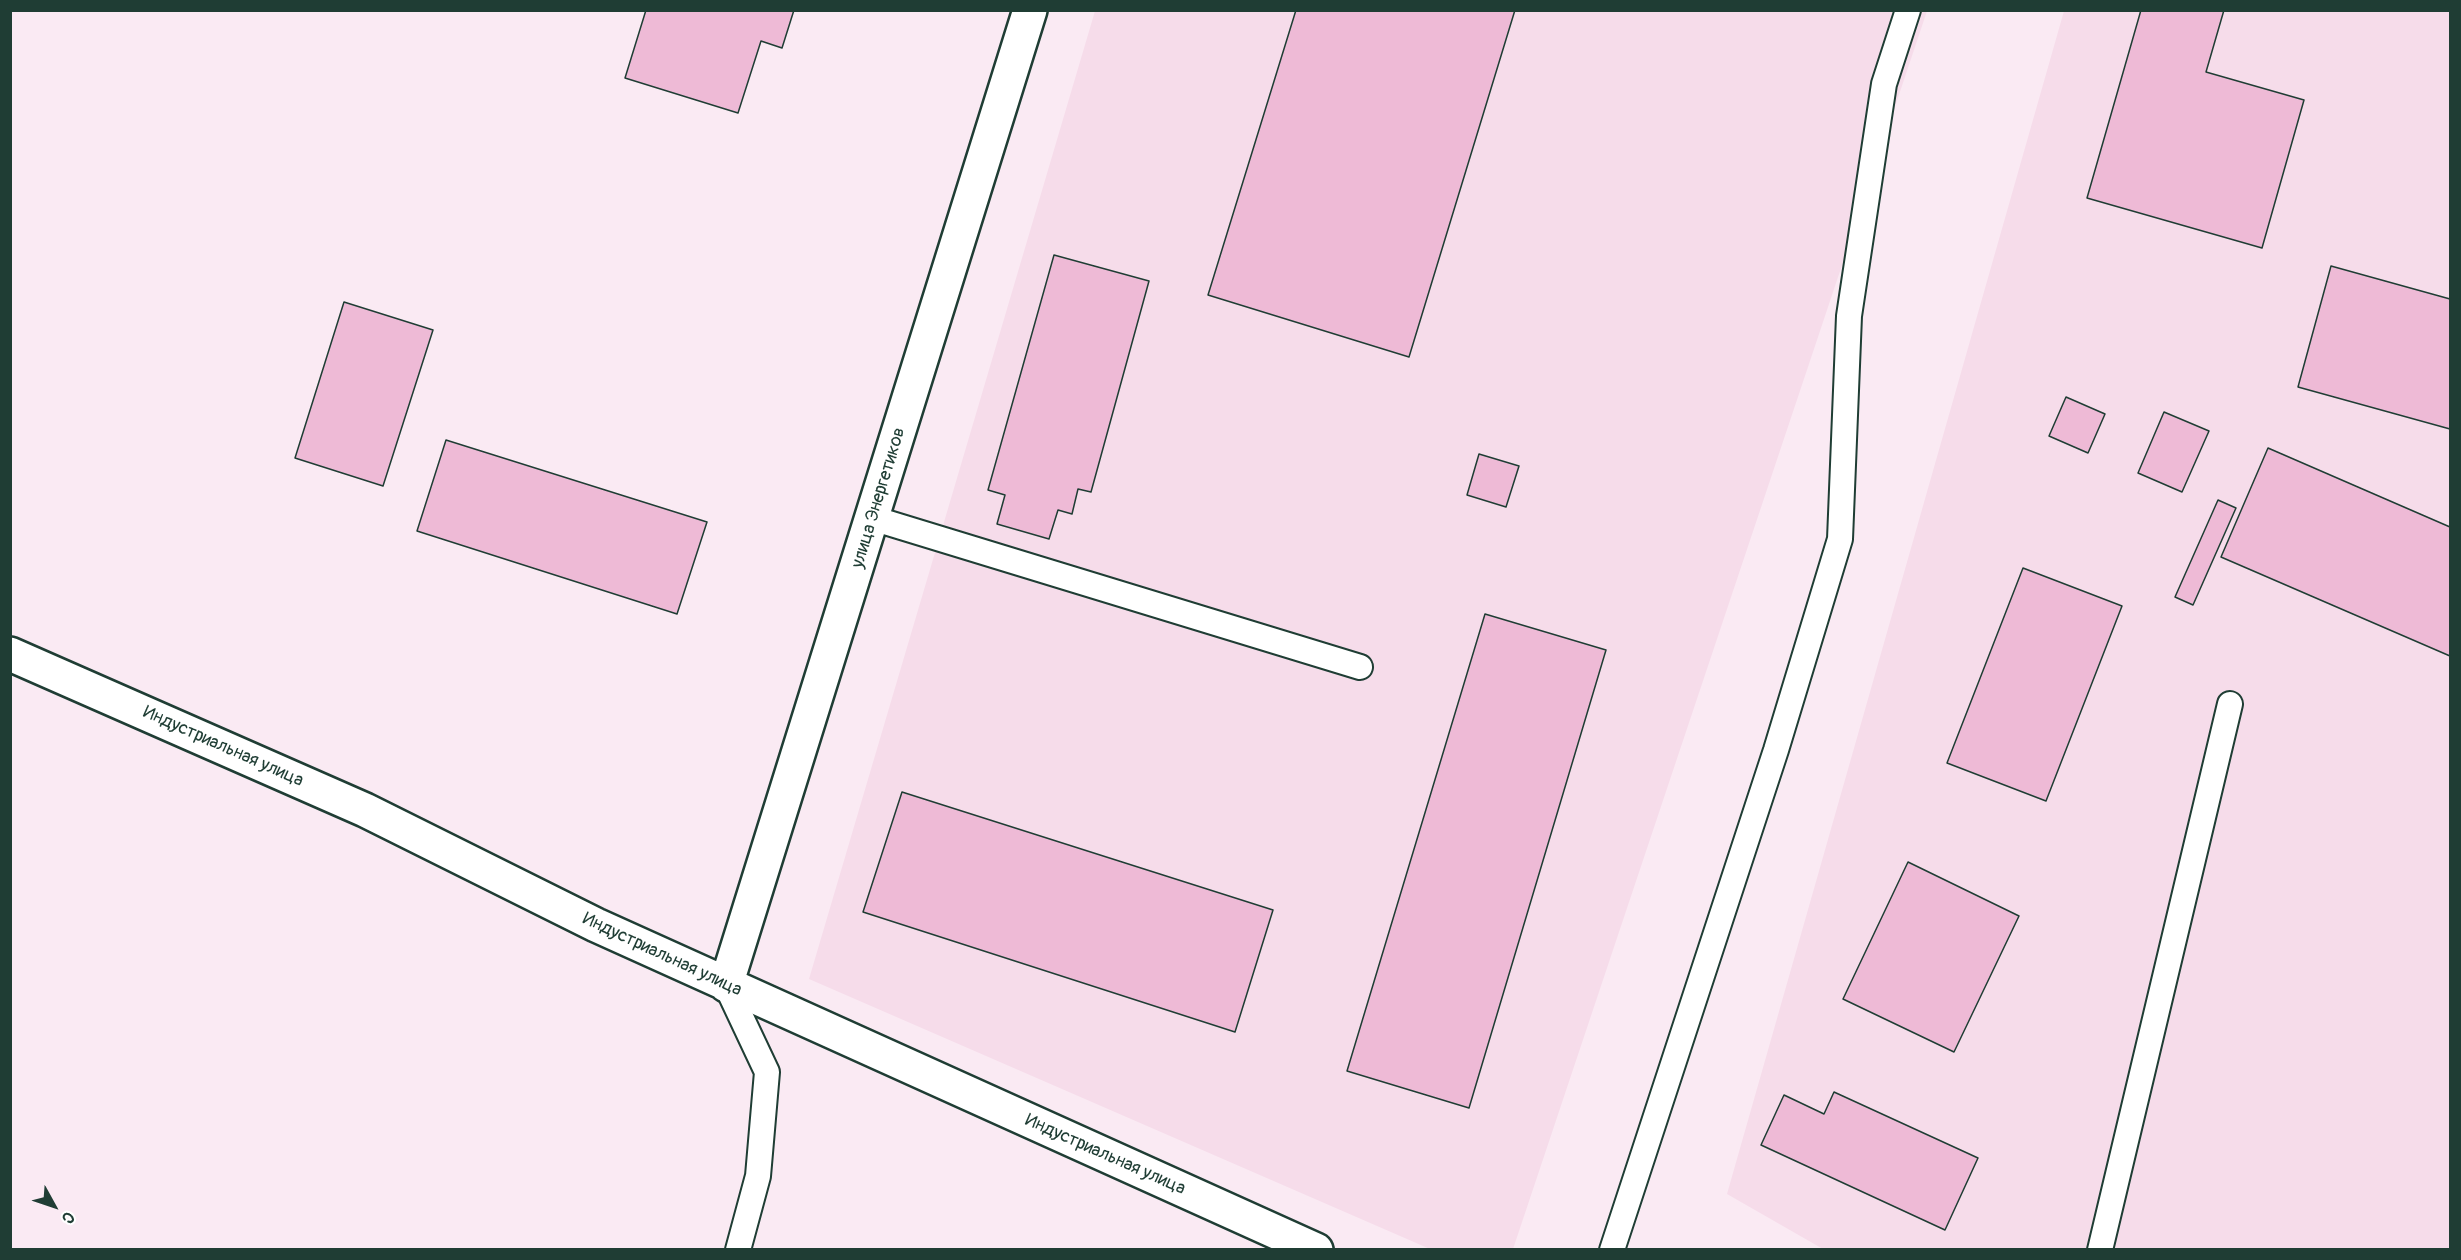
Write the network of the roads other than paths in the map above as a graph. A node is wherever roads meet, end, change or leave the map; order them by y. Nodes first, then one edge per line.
1 (1030, 10) edge
2 (1908, 10) edge
3 (872, 518) junction
4 (10, 654) edge
5 (1360, 667) dead end
6 (2230, 704) dead end
7 (726, 985) junction
8 (738, 1250) edge
9 (1316, 1250) edge
10 (1612, 1250) edge
11 (2100, 1250) edge

1 - 3 street, улица Энергетиков
2 - 10 lane
3 - 5 lane
3 - 7 street, улица Энергетиков
4 - 7 street, Индустриальная улица
6 - 11 lane
7 - 8 lane
7 - 9 street, Индустриальная улица

